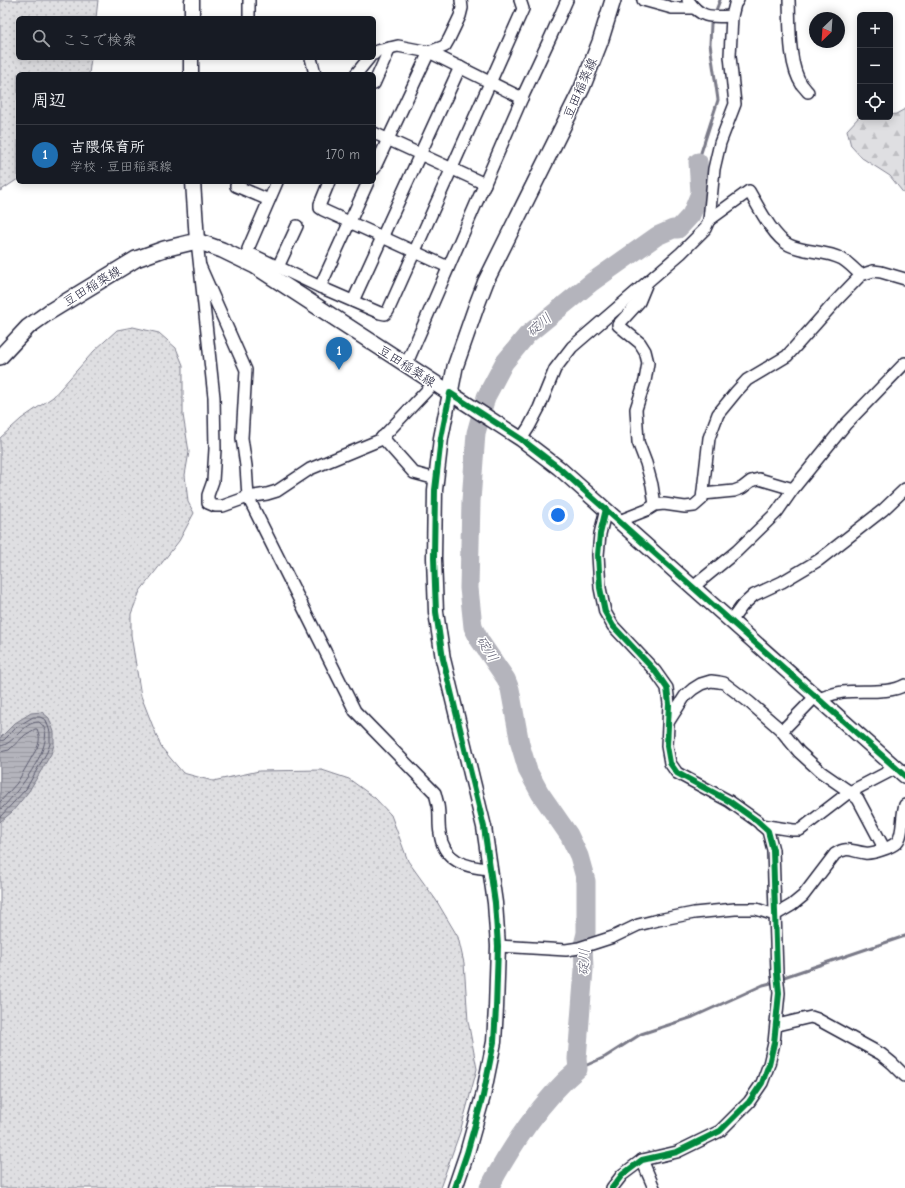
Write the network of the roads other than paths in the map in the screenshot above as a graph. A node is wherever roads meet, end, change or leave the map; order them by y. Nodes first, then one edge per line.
1 (192, 0) edge
2 (248, 0) edge
3 (461, 0) edge
4 (520, 0) edge
5 (567, 0) edge
6 (613, 0) edge
7 (643, 0) edge
8 (738, 0) edge
9 (789, 0) edge
10 (691, 4) edge
11 (192, 16) edge
12 (249, 16) edge
13 (732, 16) junction
14 (390, 48) junction
15 (376, 52) edge
16 (429, 52) junction
17 (191, 60) edge
18 (311, 60) edge
19 (367, 60) edge
20 (460, 67) junction
21 (191, 72) edge
22 (314, 72) edge
23 (358, 72) edge
24 (376, 80) edge
25 (491, 83) junction
26 (808, 92) dead end
27 (522, 98) junction
28 (376, 134) edge
29 (387, 139) junction
30 (420, 154) junction
31 (376, 164) edge
32 (452, 168) junction
33 (193, 184) edge
34 (237, 184) edge
35 (276, 184) edge
36 (328, 184) edge
37 (367, 184) edge
38 (485, 184) junction
39 (269, 200) junction
40 (709, 220) junction
41 (350, 222) junction
42 (296, 226) dead end
43 (382, 237) junction
44 (197, 241) junction
45 (414, 252) junction
46 (246, 257) junction
47 (200, 266) junction
48 (278, 267) junction
49 (448, 267) junction
50 (861, 275) junction
51 (905, 279) edge
52 (647, 283) junction
53 (320, 287) junction
54 (353, 301) junction
55 (0, 357) edge
56 (905, 362) edge
57 (406, 365) junction
58 (434, 383) junction
59 (450, 393) junction
60 (382, 438) junction
61 (520, 438) junction
62 (436, 479) junction
63 (793, 489) junction
64 (905, 490) edge
65 (702, 494) junction
66 (248, 497) junction
67 (655, 505) junction
68 (606, 509) junction
69 (619, 521) junction
70 (693, 587) junction
71 (731, 621) junction
72 (905, 684) edge
73 (817, 698) junction
74 (668, 722) junction
75 (782, 731) junction
76 (901, 772) edge
77 (850, 792) junction
78 (905, 805) edge
79 (761, 825) junction
80 (884, 848) junction
81 (490, 869) junction
82 (775, 915) junction
83 (498, 946) junction
84 (777, 1025) junction
85 (905, 1076) edge
86 (642, 1160) junction
87 (455, 1188) edge
88 (612, 1188) edge
89 (654, 1188) edge

1 - 11 street
2 - 12 street
3 - 16 street
4 - 25 street
5 - 27 street
6 - 59 main road, 豆田稲築線
7 - 10 street
8 - 13 street
9 - 26 street
10 - 13 street
13 - 40 street
14 - 15 street
14 - 16 street
14 - 24 street
16 - 20 street
16 - 29 street
17 - 21 street
18 - 22 street
19 - 23 street
20 - 25 street
20 - 30 street
25 - 27 street
25 - 32 street
27 - 38 street
28 - 29 street
29 - 30 street
29 - 31 street
30 - 32 street
30 - 43 street
32 - 38 street
32 - 45 street
33 - 44 street
34 - 39 street
35 - 39 street
36 - 41 street
37 - 41 street
38 - 49 street
39 - 46 street
40 - 50 street
40 - 52 street
41 - 43 street
41 - 53 street
42 - 48 street
43 - 45 street
43 - 54 street
44 - 46 main road, 豆田稲築線
44 - 47 street
44 - 55 main road, 豆田稲築線
45 - 49 street
45 - 54 street
46 - 48 street
46 - 57 main road, 豆田稲築線
47 - 66 street
47 - 66 street
48 - 53 street
49 - 57 street
50 - 51 street
50 - 65 street
52 - 61 street
52 - 67 street
53 - 54 street
56 - 63 street
57 - 58 main road, 豆田稲築線
58 - 59 main road, 豆田稲築線
58 - 60 street
59 - 61 street
59 - 62 street
60 - 62 street
60 - 66 street
61 - 68 street
62 - 81 street
63 - 65 street
63 - 70 street
64 - 71 street
65 - 67 street
66 - 81 street
67 - 69 street
68 - 69 street
68 - 74 street
69 - 70 street
70 - 71 street
71 - 73 street
72 - 73 street
73 - 75 street
73 - 76 street
74 - 75 street
74 - 79 street
75 - 77 street
76 - 77 street
77 - 79 street
77 - 80 street
78 - 80 street
79 - 82 street
80 - 82 street
81 - 83 street
82 - 83 street
82 - 84 street
83 - 87 street
84 - 85 street
84 - 86 street
86 - 88 street
86 - 89 street

